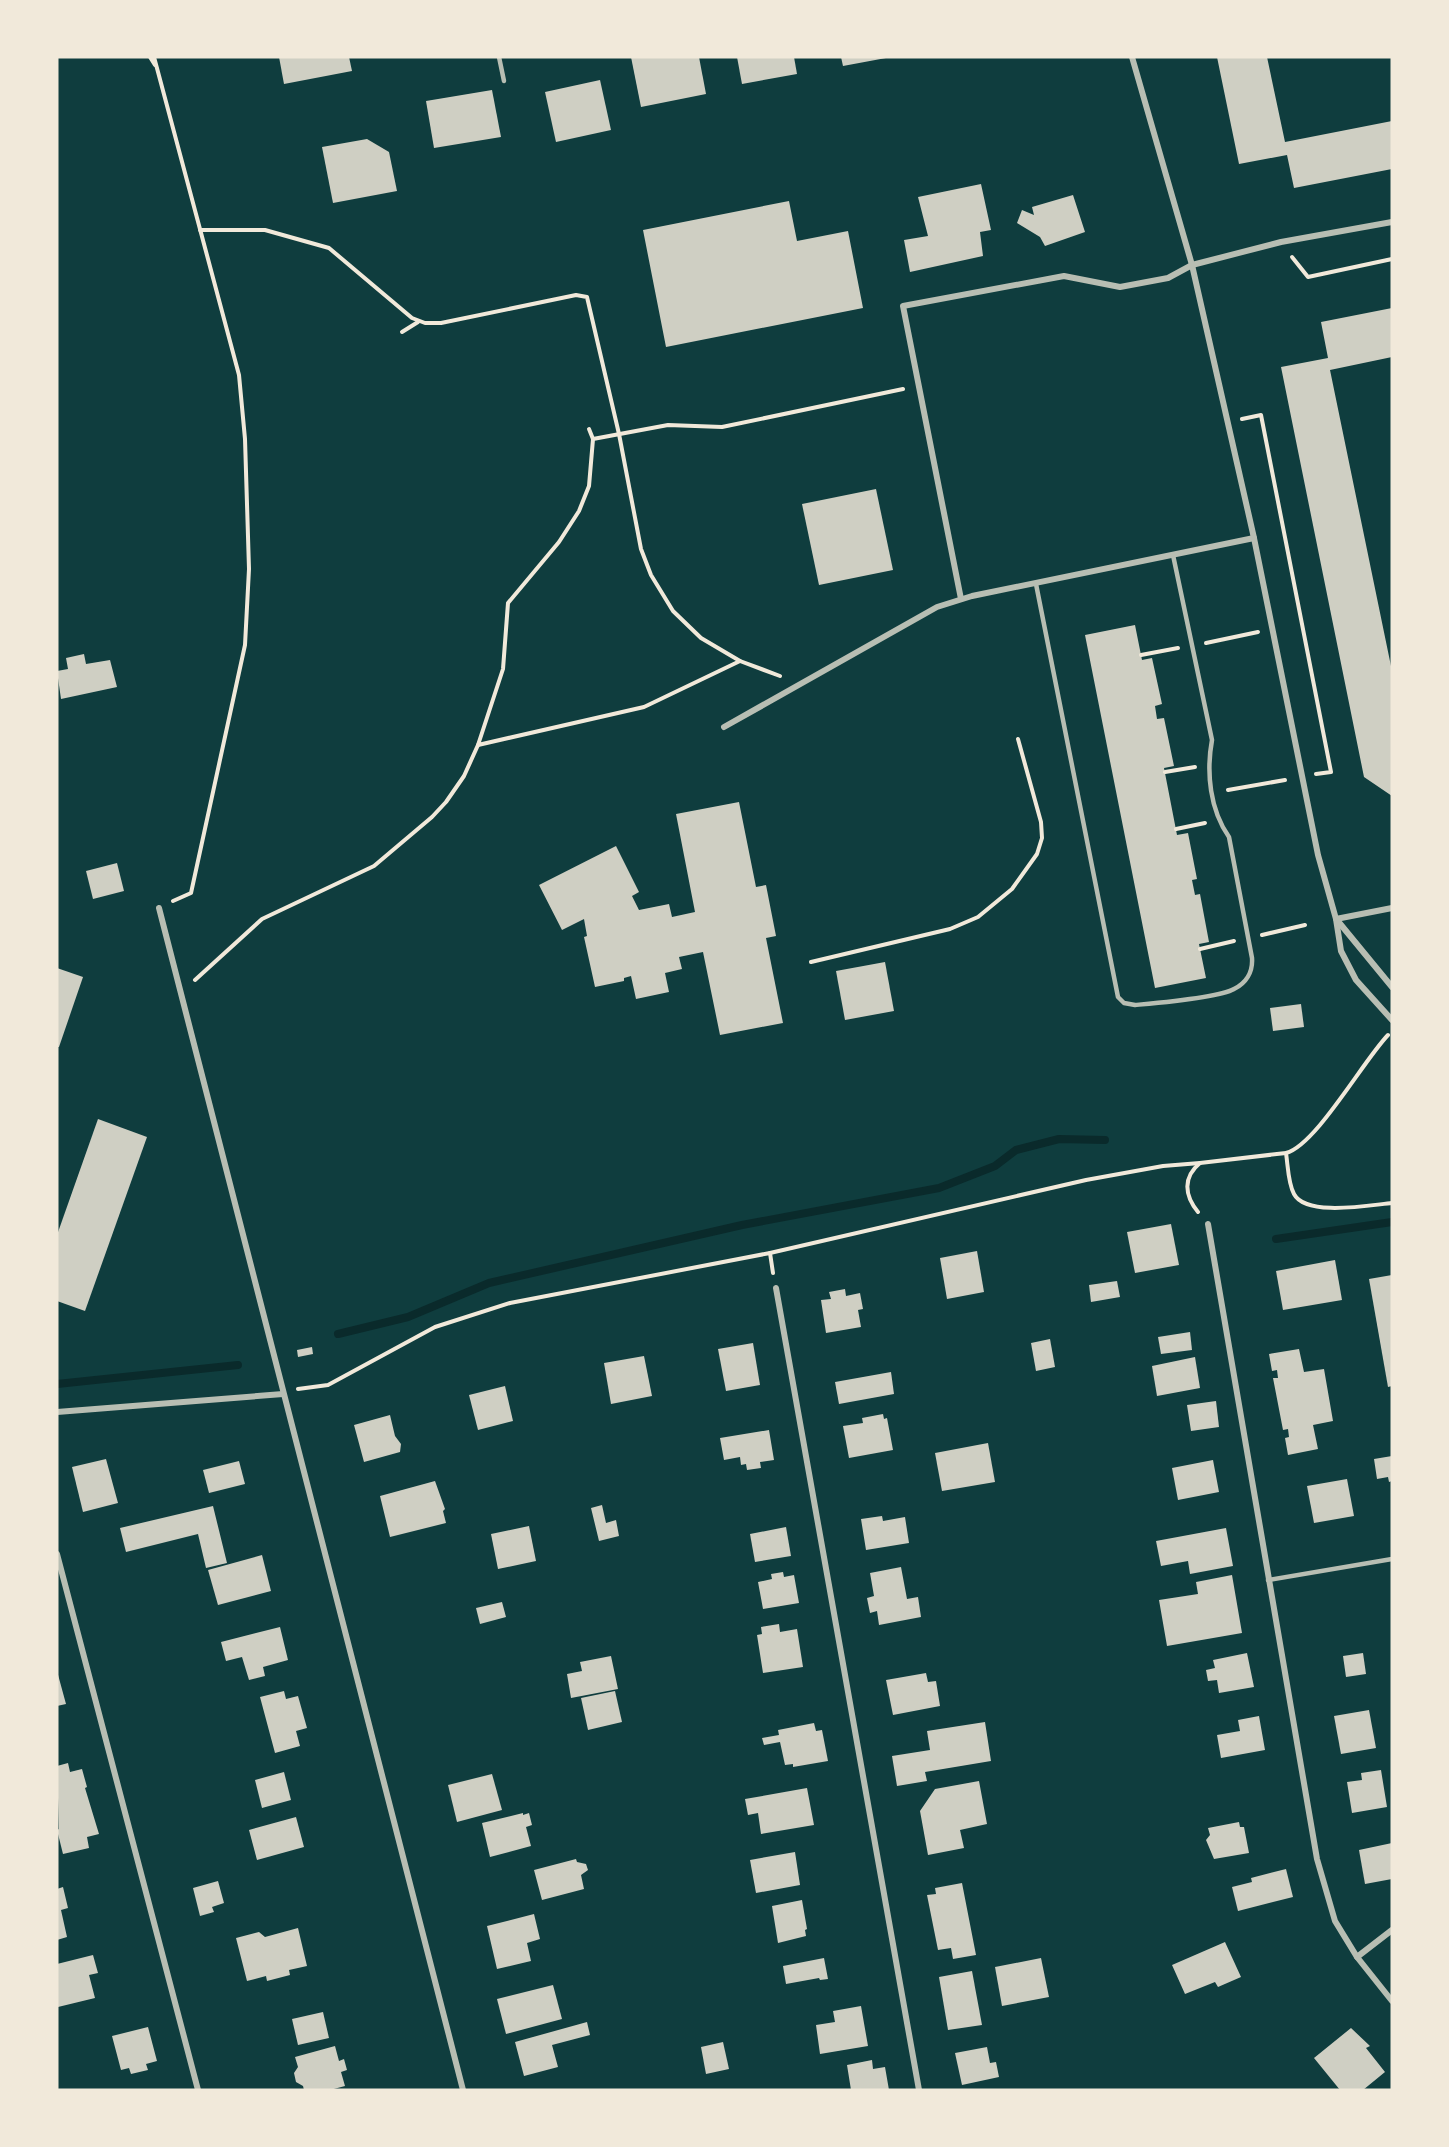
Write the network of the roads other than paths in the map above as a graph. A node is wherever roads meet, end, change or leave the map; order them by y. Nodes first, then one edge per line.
1 (499, 57) edge
2 (1132, 57) edge
3 (504, 81) dead end
4 (1392, 222) edge
5 (1192, 265) junction
6 (1254, 538) junction
7 (1173, 555) junction
8 (1036, 584) junction
9 (961, 599) junction
10 (724, 727) dead end
11 (159, 908) road end
12 (1392, 908) edge
13 (1336, 920) junction
14 (1392, 987) edge
15 (1392, 1020) edge
16 (1208, 1224) road end
17 (776, 1288) dead end
18 (283, 1394) junction
19 (57, 1412) edge
20 (57, 1554) edge
21 (1392, 1559) edge
22 (1268, 1580) junction
23 (1392, 1930) edge
24 (1357, 1957) junction
25 (1392, 2001) edge
26 (198, 2090) edge
27 (463, 2090) edge
28 (919, 2090) edge

1 - 3 lane
2 - 5 street
4 - 5 street
5 - 6 street
5 - 9 street
6 - 7 street
6 - 13 street
7 - 8 street
7 - 8 lane
8 - 9 street
9 - 10 street
11 - 18 street
12 - 13 street
13 - 14 street
13 - 15 street
16 - 22 street
17 - 28 street
18 - 19 street
18 - 27 street
20 - 26 street
21 - 22 lane
22 - 24 street
23 - 24 street
24 - 25 street

